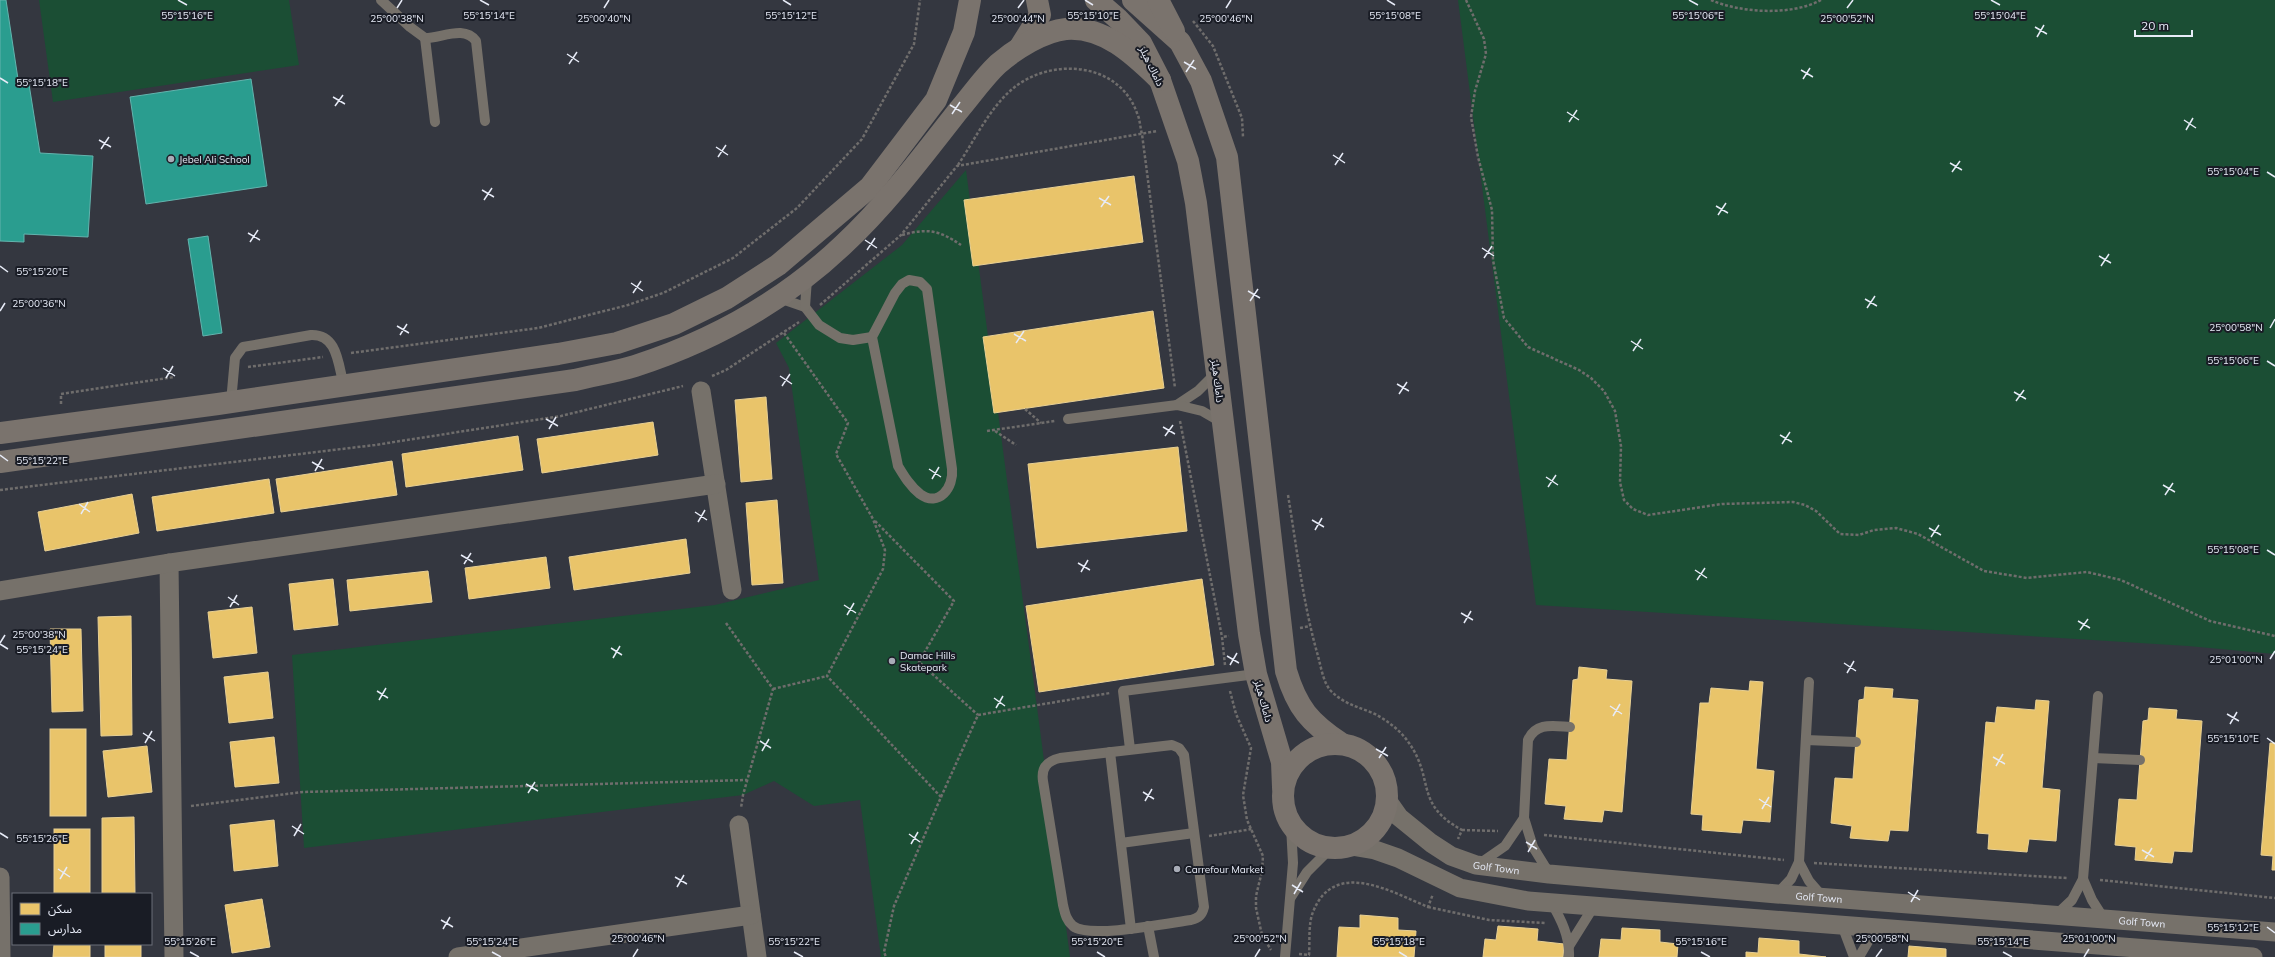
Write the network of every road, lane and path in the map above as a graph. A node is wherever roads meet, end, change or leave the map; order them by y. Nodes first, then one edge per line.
1 (381, 0) edge
2 (920, 0) edge
3 (1037, 0) edge
4 (1096, 0) edge
5 (1133, 0) edge
6 (1158, 0) edge
7 (1466, 0) edge
8 (1711, 0) edge
9 (1821, 0) edge
10 (970, 1) edge
11 (425, 38) junction
12 (1180, 42) junction
13 (1019, 48) junction
14 (1160, 80) junction
15 (485, 121) dead end
16 (435, 122) dead end
17 (1176, 128) junction
18 (1142, 134) junction
19 (957, 166) junction
20 (901, 235) junction
21 (960, 245) dead end
22 (809, 274) junction
23 (777, 298) junction
24 (807, 310) junction
25 (784, 333) junction
26 (872, 337) junction
27 (336, 355) junction
28 (233, 369) junction
29 (1217, 372) junction
30 (174, 376) dead end
31 (698, 385) junction
32 (344, 386) junction
33 (231, 402) junction
34 (1177, 405) junction
35 (61, 406) dead end
36 (1025, 409) dead end
37 (1068, 419) joint
38 (1223, 423) junction
39 (1041, 424) junction
40 (995, 430) junction
41 (986, 431) dead end
42 (0, 433) edge
43 (1016, 445) dead end
44 (0, 462) edge
45 (716, 484) junction
46 (0, 490) edge
47 (873, 519) junction
48 (169, 563) junction
49 (732, 590) dead end
50 (0, 591) edge
51 (726, 623) dead end
52 (1310, 626) dead end
53 (1250, 634) junction
54 (2275, 636) edge
55 (1222, 637) junction
56 (1256, 674) junction
57 (827, 676) junction
58 (1226, 677) junction
59 (1809, 682) dead end
60 (773, 689) junction
61 (1123, 691) junction
62 (2098, 696) dead end
63 (978, 716) junction
64 (1570, 727) dead end
65 (1806, 740) junction
66 (1856, 742) dead end
67 (1342, 744) junction
68 (1130, 750) junction
69 (1110, 752) junction
70 (2093, 758) junction
71 (2140, 760) dead end
72 (747, 780) junction
73 (1283, 787) junction
74 (941, 797) junction
75 (1387, 800) junction
76 (172, 809) junction
77 (1524, 818) junction
78 (739, 825) joint
79 (1291, 826) junction
80 (1252, 829) junction
81 (1462, 830) junction
82 (1516, 832) junction
83 (1528, 833) junction
84 (1195, 836) junction
85 (1121, 843) junction
86 (1351, 846) junction
87 (1330, 849) junction
88 (1450, 856) junction
89 (1799, 862) junction
90 (1476, 865) junction
91 (1550, 874) junction
92 (0, 877) edge
93 (1440, 879) junction
94 (2083, 879) junction
95 (1777, 894) junction
96 (1823, 897) junction
97 (2275, 898) edge
98 (1289, 900) junction
99 (1551, 902) junction
100 (1594, 906) junction
101 (751, 915) junction
102 (2055, 916) junction
103 (2105, 920) junction
104 (1842, 925) junction
105 (1148, 926) junction
106 (1876, 928) junction
107 (1131, 929) junction
108 (2275, 932) edge
109 (1569, 946) junction
110 (2126, 952) edge
111 (2165, 954) edge
112 (1285, 955) edge
113 (1, 957) edge
114 (174, 957) edge
115 (458, 957) edge
116 (757, 957) edge
117 (886, 957) edge
118 (1154, 957) edge
119 (1569, 957) edge
120 (1854, 957) edge
121 (1859, 957) edge
122 (2253, 957) edge

1 - 11 lane
2 - 27 path
3 - 13 street
4 - 14 street, داماك هيلز
5 - 12 street
6 - 12 street
7 - 54 path
8 - 9 path
10 - 32 street
11 - 15 lane
11 - 16 lane
12 - 67 street
13 - 14 street
13 - 22 street
14 - 17 street, داماك هيلز
17 - 18 path
17 - 29 street, داماك هيلز
18 - 19 path
18 - 19 path
18 - 34 path
19 - 20 path
20 - 21 path
20 - 24 path
22 - 23 street
22 - 24 lane
23 - 24 lane
23 - 44 street
24 - 25 path
24 - 26 lane
25 - 31 path
25 - 47 path
26 - 26 lane
27 - 28 path
27 - 28 lane
27 - 32 lane
28 - 33 lane
29 - 34 lane
29 - 38 street, داماك هيلز
30 - 35 path
31 - 45 street
31 - 46 path
32 - 33 street
33 - 42 street
34 - 37 lane
34 - 38 lane
34 - 55 path
36 - 39 path
37 - 39 path
38 - 53 street, داماك هيلز
39 - 40 path
40 - 41 path
40 - 43 path
45 - 48 street
45 - 49 street
47 - 57 path
47 - 63 path
48 - 50 street
48 - 76 street
51 - 60 path
52 - 81 path
53 - 55 path
53 - 56 street, داماك هيلز
55 - 58 path
56 - 58 lane
56 - 73 street, داماك هيلز
57 - 60 path
57 - 74 path
58 - 61 lane
58 - 80 path
59 - 65 lane
60 - 72 path
61 - 63 path
61 - 68 lane
62 - 70 lane
63 - 74 path
64 - 77 lane
65 - 66 lane
65 - 89 lane
67 - 73 street
67 - 75 street
68 - 69 lane
68 - 84 lane
69 - 85 lane
69 - 107 lane
70 - 71 lane
70 - 94 lane
72 - 76 path
72 - 78 path
73 - 79 street
74 - 117 path
75 - 86 street
75 - 88 street, Golf Town
76 - 114 street
77 - 82 lane
77 - 83 lane
78 - 101 street
79 - 87 street
79 - 98 lane
80 - 84 path
80 - 112 path
81 - 82 path
81 - 88 path
82 - 90 lane
83 - 89 path
83 - 91 lane
84 - 85 lane
84 - 105 lane
85 - 107 lane
86 - 87 street
86 - 93 street
87 - 98 lane
88 - 90 street, Golf Town
89 - 94 path
89 - 95 lane
89 - 96 lane
90 - 91 street, Golf Town
91 - 95 street, Golf Town
92 - 113 street
93 - 99 street
93 - 112 path
94 - 97 path
94 - 102 lane
94 - 103 lane
95 - 96 street, Golf Town
96 - 102 street, Golf Town
98 - 112 lane
99 - 100 street
99 - 109 lane
100 - 104 street
100 - 109 lane
101 - 115 street
101 - 116 street
102 - 103 street, Golf Town
103 - 108 street, Golf Town
104 - 106 street
104 - 120 lane
105 - 107 lane
105 - 118 lane
106 - 110 street
106 - 121 lane
109 - 119 lane
110 - 111 street
111 - 122 street

